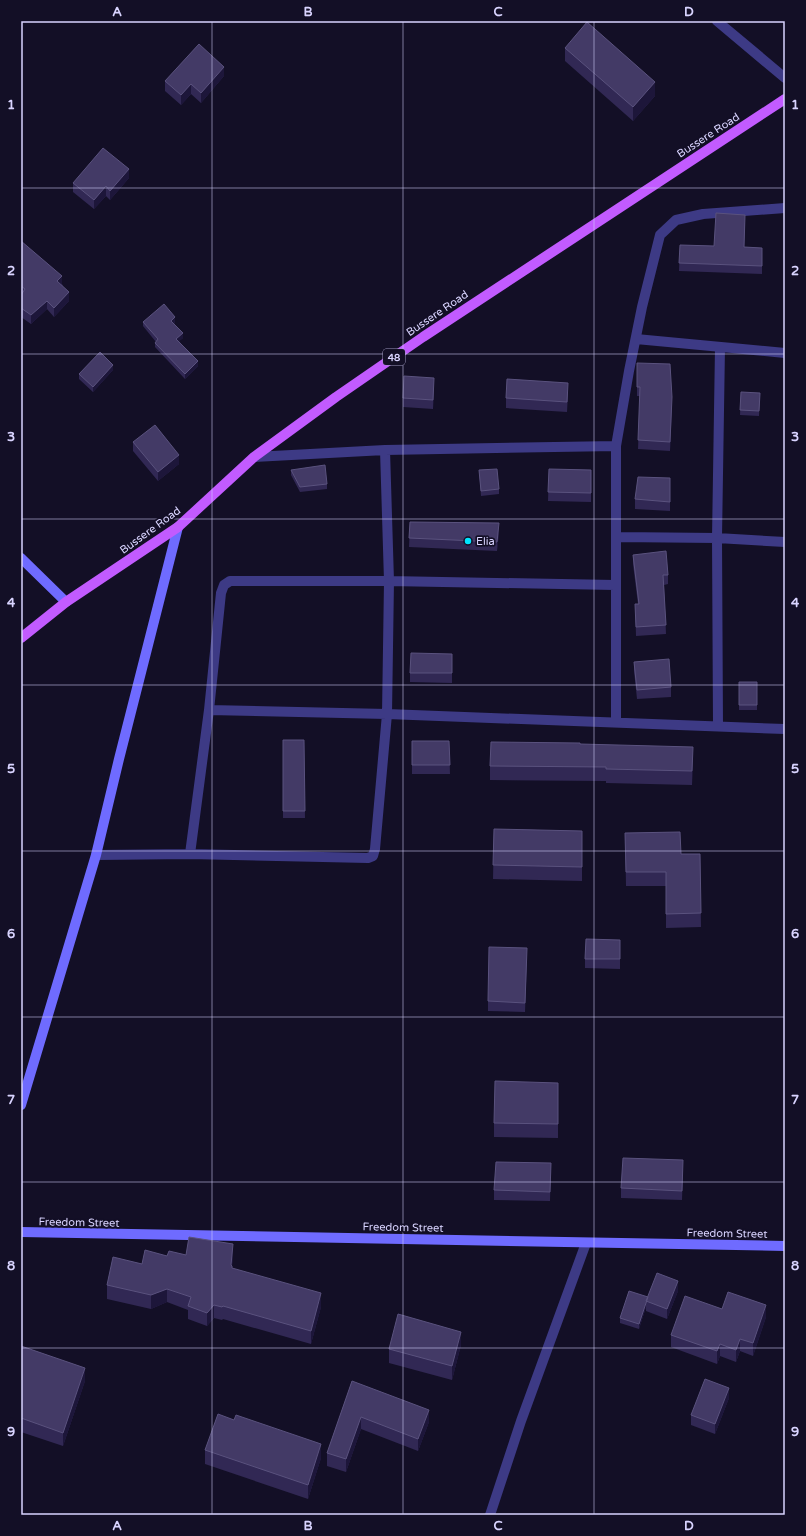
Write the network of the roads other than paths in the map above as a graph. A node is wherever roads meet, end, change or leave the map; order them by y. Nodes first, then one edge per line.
1 (717, 21) edge
2 (785, 78) edge
3 (785, 99) edge
4 (785, 208) edge
5 (636, 339) junction
6 (720, 347) junction
7 (785, 353) edge
8 (616, 446) junction
9 (385, 450) junction
10 (254, 457) junction
11 (178, 527) junction
12 (617, 537) junction
13 (717, 538) junction
14 (785, 542) edge
15 (21, 558) edge
16 (389, 581) junction
17 (616, 585) junction
18 (66, 602) junction
19 (21, 638) edge
20 (209, 710) junction
21 (387, 714) junction
22 (616, 722) junction
23 (718, 726) junction
24 (785, 729) edge
25 (190, 854) junction
26 (96, 855) junction
27 (21, 1104) edge
28 (21, 1232) edge
29 (586, 1243) junction
30 (785, 1246) edge
31 (490, 1515) edge

1 - 2 street
3 - 10 main road, Bussere Road / 48
4 - 5 street
5 - 6 street
5 - 8 street
6 - 7 street
6 - 13 street
8 - 9 street
8 - 12 street
9 - 10 street
9 - 16 street
10 - 11 main road, Bussere Road / 48
11 - 18 main road, Bussere Road / 48
11 - 26 street
12 - 13 street
12 - 17 street
13 - 14 street
13 - 23 street
15 - 18 street
16 - 17 street
16 - 20 street
16 - 21 street
17 - 22 street
18 - 19 main road, Bussere Road / 48
20 - 21 street
20 - 25 street
21 - 22 street
21 - 25 street
22 - 23 street
23 - 24 street
25 - 26 street
26 - 27 street
28 - 29 street, Freedom Street
29 - 30 street, Freedom Street
29 - 31 street

